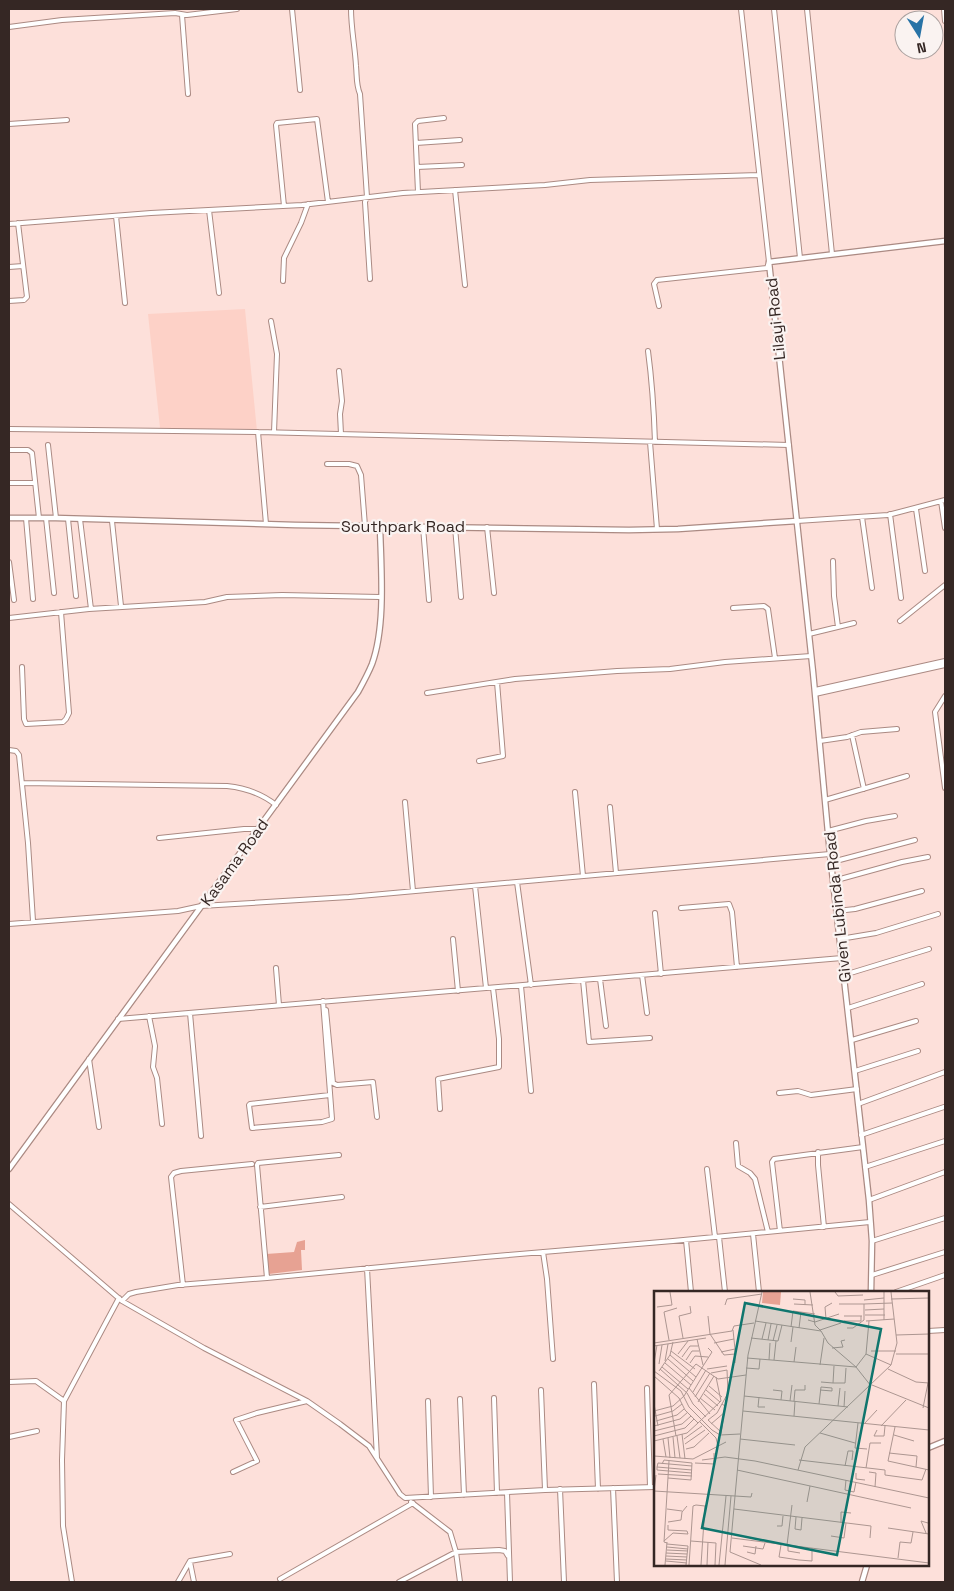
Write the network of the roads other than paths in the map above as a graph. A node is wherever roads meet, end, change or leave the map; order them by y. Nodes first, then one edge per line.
1 (237, 9) edge
2 (292, 9) edge
3 (351, 9) edge
4 (741, 9) edge
5 (774, 9) edge
6 (807, 9) edge
7 (944, 9) edge
8 (208, 10) edge
9 (175, 11) edge
10 (182, 15) junction
11 (945, 21) edge
12 (9, 27) edge
13 (300, 90) dead end
14 (188, 94) dead end
15 (444, 118) dead end
16 (67, 120) dead end
17 (9, 124) edge
18 (460, 140) dead end
19 (416, 143) junction
20 (462, 165) dead end
21 (417, 167) junction
22 (759, 175) junction
23 (455, 190) junction
24 (418, 192) junction
25 (368, 197) junction
26 (328, 202) junction
27 (308, 204) junction
28 (284, 206) junction
29 (210, 210) junction
30 (116, 216) junction
31 (18, 223) junction
32 (9, 224) edge
33 (945, 241) edge
34 (832, 254) junction
35 (800, 258) junction
36 (769, 262) junction
37 (23, 266) junction
38 (9, 267) edge
39 (370, 279) dead end
40 (283, 280) dead end
41 (465, 285) dead end
42 (219, 293) dead end
43 (9, 301) edge
44 (125, 303) dead end
45 (659, 306) dead end
46 (270, 321) dead end
47 (648, 351) dead end
48 (339, 371) dead end
49 (9, 428) edge
50 (258, 432) junction
51 (274, 432) junction
52 (341, 434) junction
53 (650, 442) junction
54 (655, 442) junction
55 (789, 444) junction
56 (48, 445) dead end
57 (9, 450) edge
58 (326, 464) dead end
59 (9, 483) edge
60 (35, 483) junction
61 (943, 501) edge
62 (916, 508) junction
63 (890, 514) junction
64 (862, 517) junction
65 (9, 518) edge
66 (26, 518) junction
67 (38, 518) junction
68 (46, 518) junction
69 (56, 518) junction
70 (68, 519) junction
71 (80, 519) junction
72 (112, 521) junction
73 (797, 521) junction
74 (266, 524) junction
75 (365, 526) junction
76 (380, 526) junction
77 (423, 527) junction
78 (455, 527) junction
79 (487, 527) junction
80 (945, 528) edge
81 (658, 529) junction
82 (833, 561) dead end
83 (9, 562) edge
84 (925, 571) dead end
85 (945, 585) edge
86 (872, 588) dead end
87 (494, 592) dead end
88 (54, 593) dead end
89 (76, 596) dead end
90 (380, 597) junction
91 (461, 597) dead end
92 (901, 598) dead end
93 (14, 600) dead end
94 (33, 600) dead end
95 (430, 600) dead end
96 (121, 606) junction
97 (733, 608) dead end
98 (91, 609) junction
99 (61, 612) junction
100 (9, 618) edge
101 (900, 621) dead end
102 (854, 623) dead end
103 (838, 627) junction
104 (809, 634) junction
105 (811, 656) junction
106 (774, 658) junction
107 (945, 662) edge
108 (22, 667) dead end
109 (497, 682) junction
110 (427, 692) dead end
111 (815, 692) junction
112 (945, 696) edge
113 (897, 729) dead end
114 (852, 735) junction
115 (820, 741) junction
116 (9, 750) edge
117 (479, 761) dead end
118 (907, 776) dead end
119 (22, 783) junction
120 (945, 788) edge
121 (864, 789) junction
122 (575, 792) dead end
123 (825, 800) junction
124 (405, 802) dead end
125 (276, 804) junction
126 (610, 807) dead end
127 (895, 816) dead end
128 (257, 829) junction
129 (828, 831) junction
130 (159, 838) dead end
131 (915, 840) dead end
132 (830, 854) junction
133 (928, 857) dead end
134 (832, 862) junction
135 (616, 873) junction
136 (583, 876) junction
137 (834, 881) junction
138 (518, 882) junction
139 (475, 886) junction
140 (413, 891) junction
141 (922, 891) dead end
142 (202, 906) junction
143 (681, 908) dead end
144 (837, 912) junction
145 (655, 913) dead end
146 (938, 914) dead end
147 (33, 921) junction
148 (9, 924) edge
149 (453, 939) dead end
150 (840, 939) junction
151 (929, 949) dead end
152 (842, 958) junction
153 (737, 967) junction
154 (276, 968) dead end
155 (661, 974) junction
156 (642, 975) junction
157 (844, 975) junction
158 (600, 979) junction
159 (583, 980) junction
160 (922, 984) dead end
161 (531, 985) junction
162 (521, 986) junction
163 (486, 988) junction
164 (493, 988) junction
165 (458, 991) junction
166 (324, 1001) junction
167 (279, 1005) junction
168 (848, 1008) junction
169 (190, 1013) junction
170 (647, 1013) dead end
171 (149, 1016) junction
172 (118, 1020) junction
173 (916, 1021) dead end
174 (606, 1026) dead end
175 (650, 1038) dead end
176 (852, 1040) junction
177 (918, 1051) dead end
178 (89, 1059) junction
179 (855, 1071) junction
180 (945, 1072) edge
181 (856, 1089) junction
182 (530, 1091) dead end
183 (779, 1093) dead end
184 (330, 1095) junction
185 (858, 1104) junction
186 (944, 1107) edge
187 (440, 1108) dead end
188 (377, 1117) dead end
189 (162, 1124) dead end
190 (98, 1127) dead end
191 (861, 1135) junction
192 (201, 1136) dead end
193 (945, 1141) edge
194 (736, 1143) dead end
195 (863, 1147) junction
196 (818, 1152) junction
197 (339, 1155) dead end
198 (252, 1164) dead end
199 (865, 1167) junction
200 (9, 1169) edge
201 (707, 1169) dead end
202 (944, 1172) edge
203 (945, 1178) edge
204 (342, 1198) dead end
205 (869, 1200) junction
206 (9, 1204) edge
207 (260, 1207) junction
208 (945, 1218) edge
209 (870, 1222) junction
210 (824, 1227) junction
211 (780, 1231) junction
212 (768, 1232) junction
213 (753, 1234) junction
214 (717, 1237) junction
215 (686, 1240) junction
216 (872, 1241) junction
217 (543, 1252) junction
218 (945, 1252) edge
219 (367, 1268) junction
220 (872, 1275) junction
221 (945, 1275) edge
222 (267, 1278) junction
223 (183, 1285) junction
224 (691, 1291) edge
225 (725, 1291) edge
226 (759, 1291) edge
227 (871, 1291) edge
228 (899, 1291) edge
229 (120, 1300) junction
230 (945, 1330) edge
231 (929, 1331) edge
232 (553, 1359) dead end
233 (9, 1382) edge
234 (594, 1384) dead end
235 (648, 1388) dead end
236 (541, 1390) dead end
237 (494, 1398) dead end
238 (460, 1399) dead end
239 (64, 1401) junction
240 (307, 1401) junction
241 (428, 1401) dead end
242 (37, 1431) dead end
243 (9, 1437) edge
244 (945, 1441) edge
245 (376, 1442) junction
246 (369, 1446) junction
247 (929, 1448) edge
248 (377, 1458) junction
249 (233, 1472) dead end
250 (653, 1487) edge
251 (598, 1488) junction
252 (613, 1488) junction
253 (560, 1489) junction
254 (545, 1490) junction
255 (497, 1493) junction
256 (508, 1493) junction
257 (464, 1495) junction
258 (431, 1497) junction
259 (405, 1498) junction
260 (413, 1503) junction
261 (510, 1544) junction
262 (503, 1551) junction
263 (456, 1552) junction
264 (230, 1554) dead end
265 (508, 1556) junction
266 (190, 1562) junction
267 (867, 1566) edge
268 (280, 1579) dead end
269 (72, 1582) edge
270 (178, 1582) edge
271 (194, 1582) edge
272 (399, 1582) edge
273 (460, 1582) edge
274 (510, 1582) edge
275 (564, 1582) edge
276 (617, 1582) edge
277 (862, 1582) edge

1 - 8 street
2 - 13 street
3 - 25 street
4 - 22 street
5 - 35 street
6 - 34 street
7 - 11 street
8 - 10 street
9 - 10 street
9 - 12 street
10 - 14 street
15 - 19 street
16 - 17 street
18 - 19 street
19 - 21 street
20 - 21 street
21 - 24 street
22 - 23 street
22 - 36 street
23 - 24 street
23 - 41 street
24 - 25 street
25 - 26 street
25 - 39 street
26 - 27 street
26 - 28 street
27 - 28 street
27 - 40 street
28 - 29 street
29 - 30 street
29 - 42 street
30 - 31 street
30 - 44 street
31 - 32 street
31 - 37 street
33 - 34 street, Lilayi Road
34 - 35 street, Lilayi Road
35 - 36 street, Lilayi Road
36 - 45 street
36 - 55 street, Lilayi Road
37 - 38 street
37 - 43 street
46 - 51 street
47 - 54 street
48 - 52 street
49 - 50 street
50 - 51 street
50 - 74 street
51 - 52 street
52 - 53 street
53 - 54 street
53 - 81 street
54 - 55 street
55 - 73 street, Lilayi Road
56 - 69 street
57 - 60 street
58 - 75 street
59 - 60 street
60 - 67 street
61 - 62 street
61 - 80 street
62 - 63 street
62 - 84 street
63 - 64 street
63 - 92 street
64 - 73 street
64 - 86 street
65 - 66 street, Southpark Road
66 - 67 street, Southpark Road
66 - 94 street
67 - 68 street, Southpark Road
68 - 69 street, Southpark Road
68 - 88 street
69 - 70 street, Southpark Road
70 - 71 street, Southpark Road
70 - 89 street
71 - 72 street, Southpark Road
71 - 98 street
72 - 74 street, Southpark Road
72 - 96 street
73 - 81 street, Southpark Road
73 - 104 street, Given Lubinda Road
74 - 75 street, Southpark Road
75 - 76 street, Southpark Road
76 - 77 street, Southpark Road
76 - 90 street, Kasama Road
77 - 78 street, Southpark Road
77 - 95 street
78 - 79 street, Southpark Road
78 - 91 street
79 - 81 street, Southpark Road
79 - 87 street
82 - 103 street
83 - 93 street
85 - 101 street
90 - 96 street
90 - 125 street, Kasama Road
96 - 98 street
97 - 106 street
98 - 99 street
99 - 100 street
99 - 108 street
102 - 103 street
103 - 104 street
104 - 105 street, Given Lubinda Road
105 - 106 street
105 - 111 street, Given Lubinda Road
106 - 109 street
107 - 111 street
109 - 110 street
109 - 117 street
111 - 115 street, Given Lubinda Road
112 - 120 street
113 - 114 street
114 - 115 street
114 - 121 street
115 - 123 street, Given Lubinda Road
116 - 119 street
118 - 121 street
119 - 125 street
119 - 147 street
121 - 123 street
122 - 136 street
123 - 129 street, Given Lubinda Road
124 - 140 street
125 - 128 street, Kasama Road
126 - 135 street
127 - 129 street
128 - 130 street
128 - 142 street, Kasama Road
129 - 132 street, Given Lubinda Road
131 - 134 street
132 - 134 street, Given Lubinda Road
132 - 135 street
133 - 137 street
134 - 137 street, Given Lubinda Road
135 - 136 street
136 - 138 street
137 - 144 street, Given Lubinda Road
138 - 139 street
138 - 161 street
139 - 140 street
139 - 163 street
140 - 142 street
141 - 144 street
142 - 147 street
142 - 172 street, Kasama Road
143 - 153 street
144 - 150 street, Given Lubinda Road
145 - 155 street
146 - 150 street
147 - 148 street
149 - 165 street
150 - 152 street, Given Lubinda Road
151 - 157 street
152 - 153 street
152 - 157 street, Given Lubinda Road
153 - 155 street
154 - 167 street
155 - 156 street
156 - 158 street
156 - 170 street
157 - 168 street, Given Lubinda Road
158 - 159 street
158 - 174 street
159 - 161 street
159 - 175 street
160 - 168 street
161 - 162 street
162 - 164 street
162 - 182 street
163 - 164 street
163 - 165 street
164 - 187 street
165 - 166 street
166 - 167 street
166 - 184 street
166 - 188 street
167 - 169 street
168 - 176 street, Given Lubinda Road
169 - 171 street
169 - 192 street
171 - 172 street
171 - 189 street
172 - 178 street, Kasama Road
173 - 176 street
176 - 179 street, Given Lubinda Road
177 - 179 street
178 - 190 street
178 - 200 street, Kasama Road
179 - 181 street, Given Lubinda Road
180 - 185 street
181 - 183 street
181 - 185 street, Given Lubinda Road
184 - 184 street
185 - 191 street, Given Lubinda Road
186 - 191 street
191 - 195 street, Given Lubinda Road
193 - 199 street
194 - 212 street
195 - 196 street
195 - 199 street, Given Lubinda Road
196 - 210 street
196 - 211 street
197 - 207 street
198 - 223 street
199 - 205 street, Given Lubinda Road
201 - 214 street
202 - 203 street
202 - 205 street
204 - 207 street
205 - 209 street, Given Lubinda Road
206 - 229 street
207 - 222 street
208 - 216 street
209 - 210 street
209 - 216 street, Given Lubinda Road
210 - 211 street
211 - 212 street
212 - 213 street
213 - 214 street
213 - 226 street
214 - 215 street
214 - 225 street
215 - 217 street
215 - 224 street
216 - 220 street, Given Lubinda Road
217 - 219 street
217 - 232 street
218 - 220 street
219 - 222 street
219 - 245 street
220 - 227 street, Given Lubinda Road
221 - 228 street
222 - 223 street
223 - 229 street
229 - 239 street
229 - 240 street
230 - 231 street
233 - 239 street
234 - 251 street
235 - 250 street
236 - 254 street
237 - 255 street
238 - 257 street
239 - 269 street
240 - 246 street
240 - 249 street
241 - 258 street
242 - 243 street
244 - 247 street
245 - 246 street
245 - 248 street
246 - 248 street
248 - 259 street
250 - 252 street
251 - 252 street
251 - 253 street
252 - 276 street
253 - 254 street
253 - 275 street
254 - 256 street
255 - 256 street
255 - 257 street
256 - 261 street
257 - 258 street
258 - 259 street
259 - 260 street
260 - 263 street
260 - 268 street
261 - 262 street
261 - 265 street
262 - 263 street
262 - 265 street
263 - 272 street
263 - 273 street
264 - 266 street
265 - 274 street
266 - 270 street
266 - 271 street
267 - 277 street

